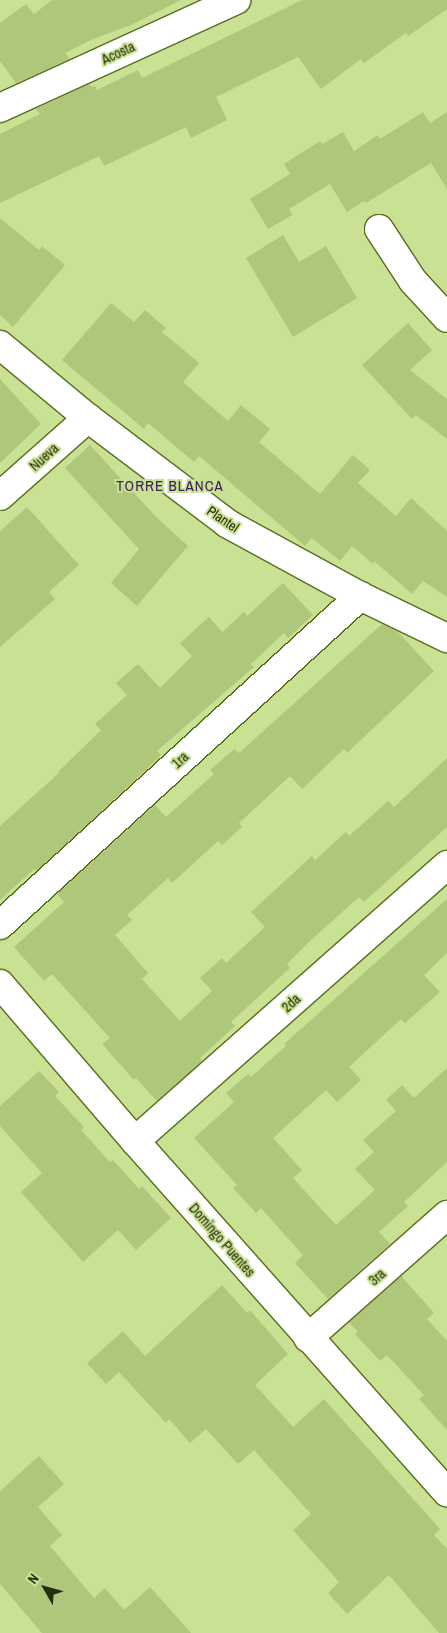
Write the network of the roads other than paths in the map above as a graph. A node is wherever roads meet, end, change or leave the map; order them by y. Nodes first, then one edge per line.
1 (236, 0) edge
2 (200, 7) edge
3 (0, 108) edge
4 (379, 229) dead end
5 (447, 318) edge
6 (0, 345) edge
7 (88, 418) junction
8 (0, 496) edge
9 (360, 596) junction
10 (447, 638) edge
11 (447, 865) edge
12 (0, 925) edge
13 (0, 984) edge
14 (135, 1141) junction
15 (447, 1215) edge
16 (308, 1338) junction
17 (447, 1493) edge

1 - 2 street, Acosta
2 - 3 street, Acosta
4 - 5 street
6 - 7 street, Plantel
7 - 8 street, Nueva
7 - 9 street, Plantel
9 - 10 street, Plantel
9 - 12 street, 1ra
11 - 14 street, 2da
13 - 14 street, Domingo Puentes
14 - 16 street, Domingo Puentes
15 - 16 street, 3ra
16 - 17 street, Domingo Puentes

